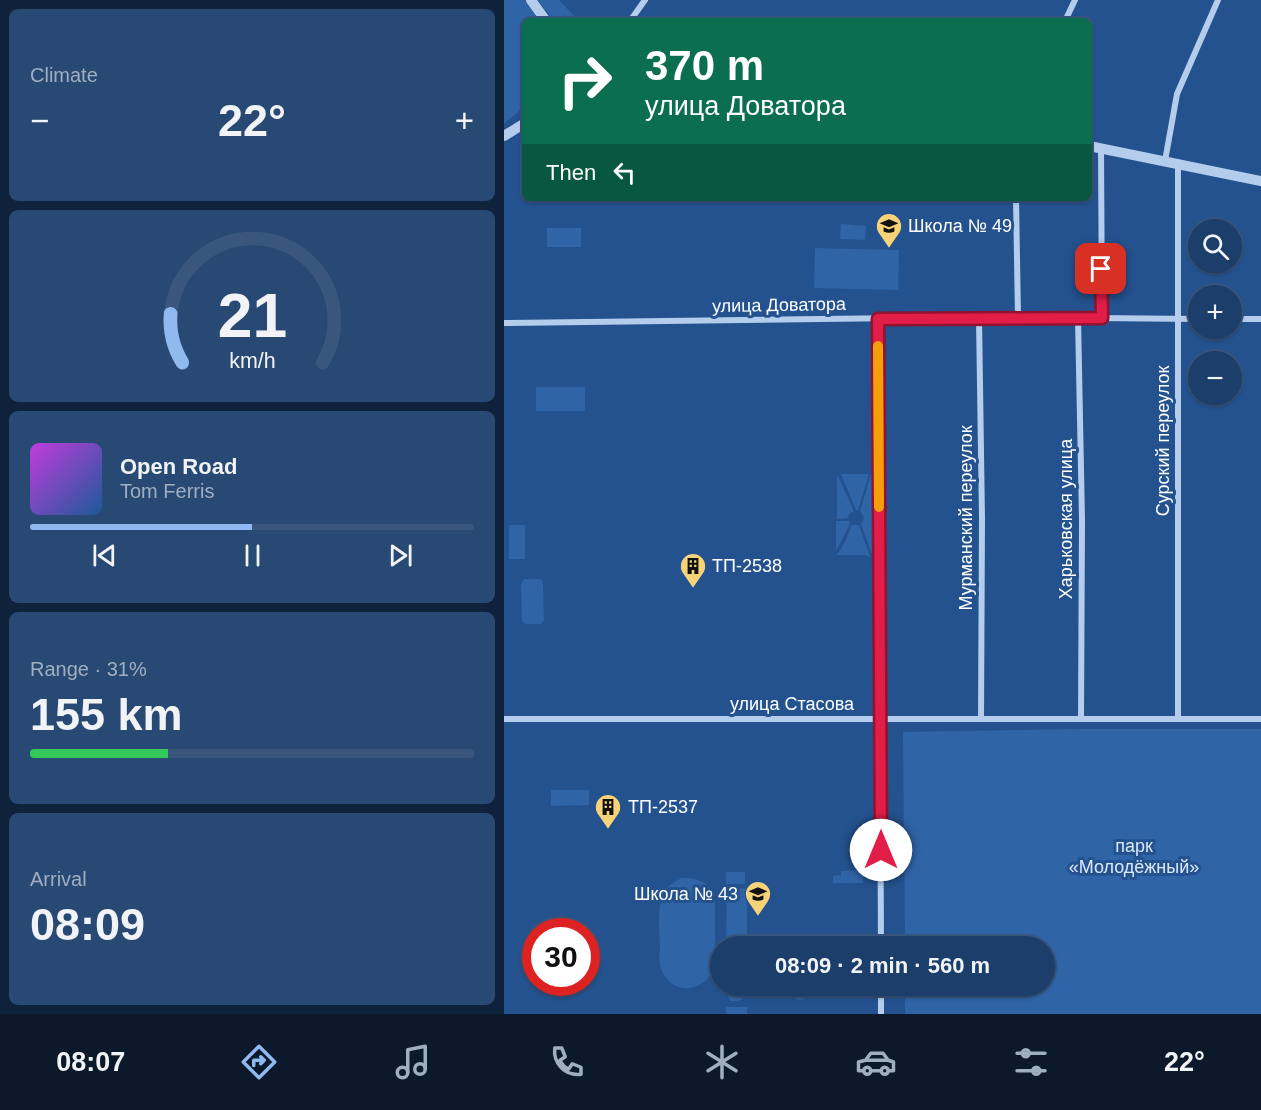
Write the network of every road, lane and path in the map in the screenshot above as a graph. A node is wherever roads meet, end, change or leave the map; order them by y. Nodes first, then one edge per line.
1 (531, 0) edge
2 (645, 0) edge
3 (1075, 0) edge
4 (1218, 0) edge
5 (544, 18) edge
6 (632, 18) edge
7 (1066, 18) edge
8 (522, 125) edge
9 (504, 136) edge
10 (1092, 146) edge
11 (1101, 148) junction
12 (1165, 161) junction
13 (1178, 164) junction
14 (1261, 181) edge
15 (1016, 201) edge
16 (1018, 317) junction
17 (979, 318) junction
18 (1078, 318) junction
19 (1102, 318) junction
20 (878, 319) junction
21 (1261, 319) edge
22 (1178, 320) junction
23 (1188, 320) edge
24 (1242, 320) edge
25 (504, 323) edge
26 (880, 719) junction
27 (981, 719) junction
28 (1081, 719) junction
29 (1178, 719) junction
30 (1261, 719) edge
31 (504, 720) edge
32 (881, 936) edge
33 (881, 996) edge
34 (881, 1014) edge

1 - 5 street
2 - 6 street
3 - 7 street
4 - 12 street
8 - 9 street
10 - 11 street
11 - 12 street
11 - 19 street
12 - 13 street
13 - 14 street
13 - 22 street, Сурский переулок
15 - 16 street
16 - 17 street, улица Доватора
16 - 18 street, улица Доватора
17 - 20 street, улица Доватора
17 - 27 street, Мурманский переулок
18 - 19 street, улица Доватора
18 - 28 street, Харьковская улица
19 - 22 street, улица Доватора
20 - 25 street, улица Доватора
20 - 26 street
21 - 24 street
22 - 23 street, улица Доватора
22 - 29 street, Сурский переулок
26 - 27 street, улица Стасова
26 - 31 street, улица Стасова
26 - 32 street
27 - 28 street, улица Стасова
28 - 29 street, улица Стасова
29 - 30 street, улица Стасова
33 - 34 street

